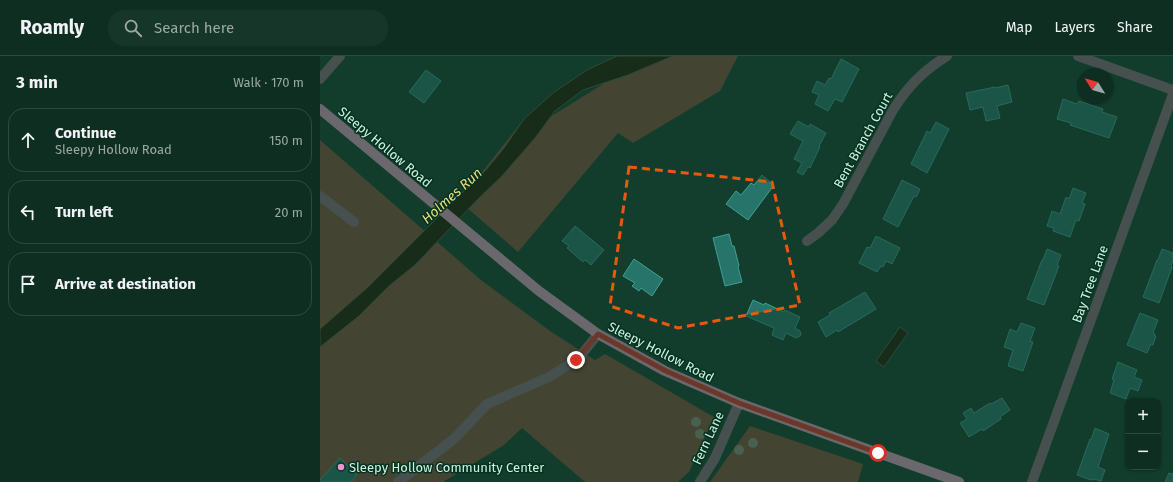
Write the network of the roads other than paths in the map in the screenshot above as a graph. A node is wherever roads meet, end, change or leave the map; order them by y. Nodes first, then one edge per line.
1 (340, 56) edge
2 (947, 56) edge
3 (1078, 56) edge
4 (320, 79) edge
5 (1173, 90) edge
6 (1173, 94) edge
7 (320, 109) edge
8 (320, 196) edge
9 (354, 222) dead end
10 (807, 241) dead end
11 (598, 334) junction
12 (739, 403) junction
13 (398, 482) edge
14 (700, 482) edge
15 (959, 482) edge
16 (1032, 482) edge

1 - 4 street
2 - 10 street, Bent Branch Court
3 - 5 street
6 - 16 street, Bay Tree Lane
7 - 11 main road, Sleepy Hollow Road
8 - 9 street
11 - 12 main road, Sleepy Hollow Road
11 - 13 street
12 - 14 street, Fern Lane
12 - 15 main road, Sleepy Hollow Road

